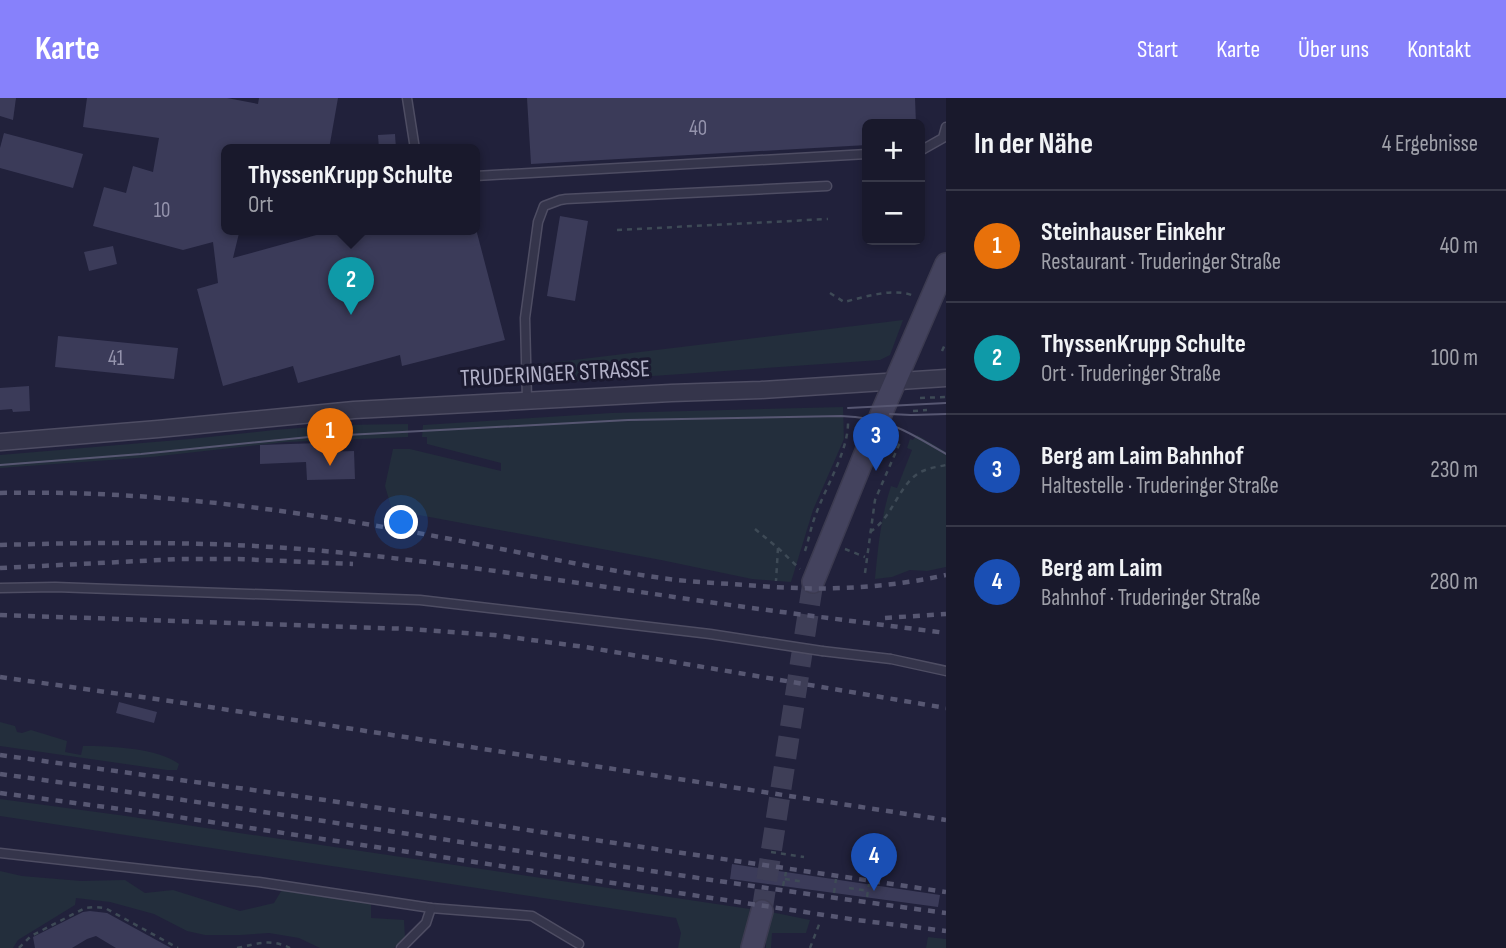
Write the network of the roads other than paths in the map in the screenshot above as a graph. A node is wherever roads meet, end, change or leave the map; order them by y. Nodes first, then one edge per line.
1 (407, 98) edge
2 (946, 127) edge
3 (414, 144) edge
4 (925, 148) edge
5 (862, 154) edge
6 (480, 176) edge
7 (827, 186) dead end
8 (946, 264) edge
9 (946, 378) edge
10 (896, 381) junction
11 (527, 400) junction
12 (0, 442) edge
13 (807, 576) tunnel mouth
14 (0, 588) edge
15 (946, 671) edge
16 (0, 853) edge
17 (431, 908) junction
18 (579, 944) dead end
19 (401, 948) edge
20 (752, 948) edge
21 (762, 948) edge

1 - 3 lane
2 - 4 lane
5 - 6 lane
7 - 11 lane
8 - 10 main road
9 - 10 street, TRUDERINGER STRASSE
10 - 11 street, TRUDERINGER STRASSE
10 - 13 main road
11 - 12 street, TRUDERINGER STRASSE
14 - 15 lane, bridge
16 - 17 lane
17 - 18 lane
17 - 19 lane
20 - 21 main road

